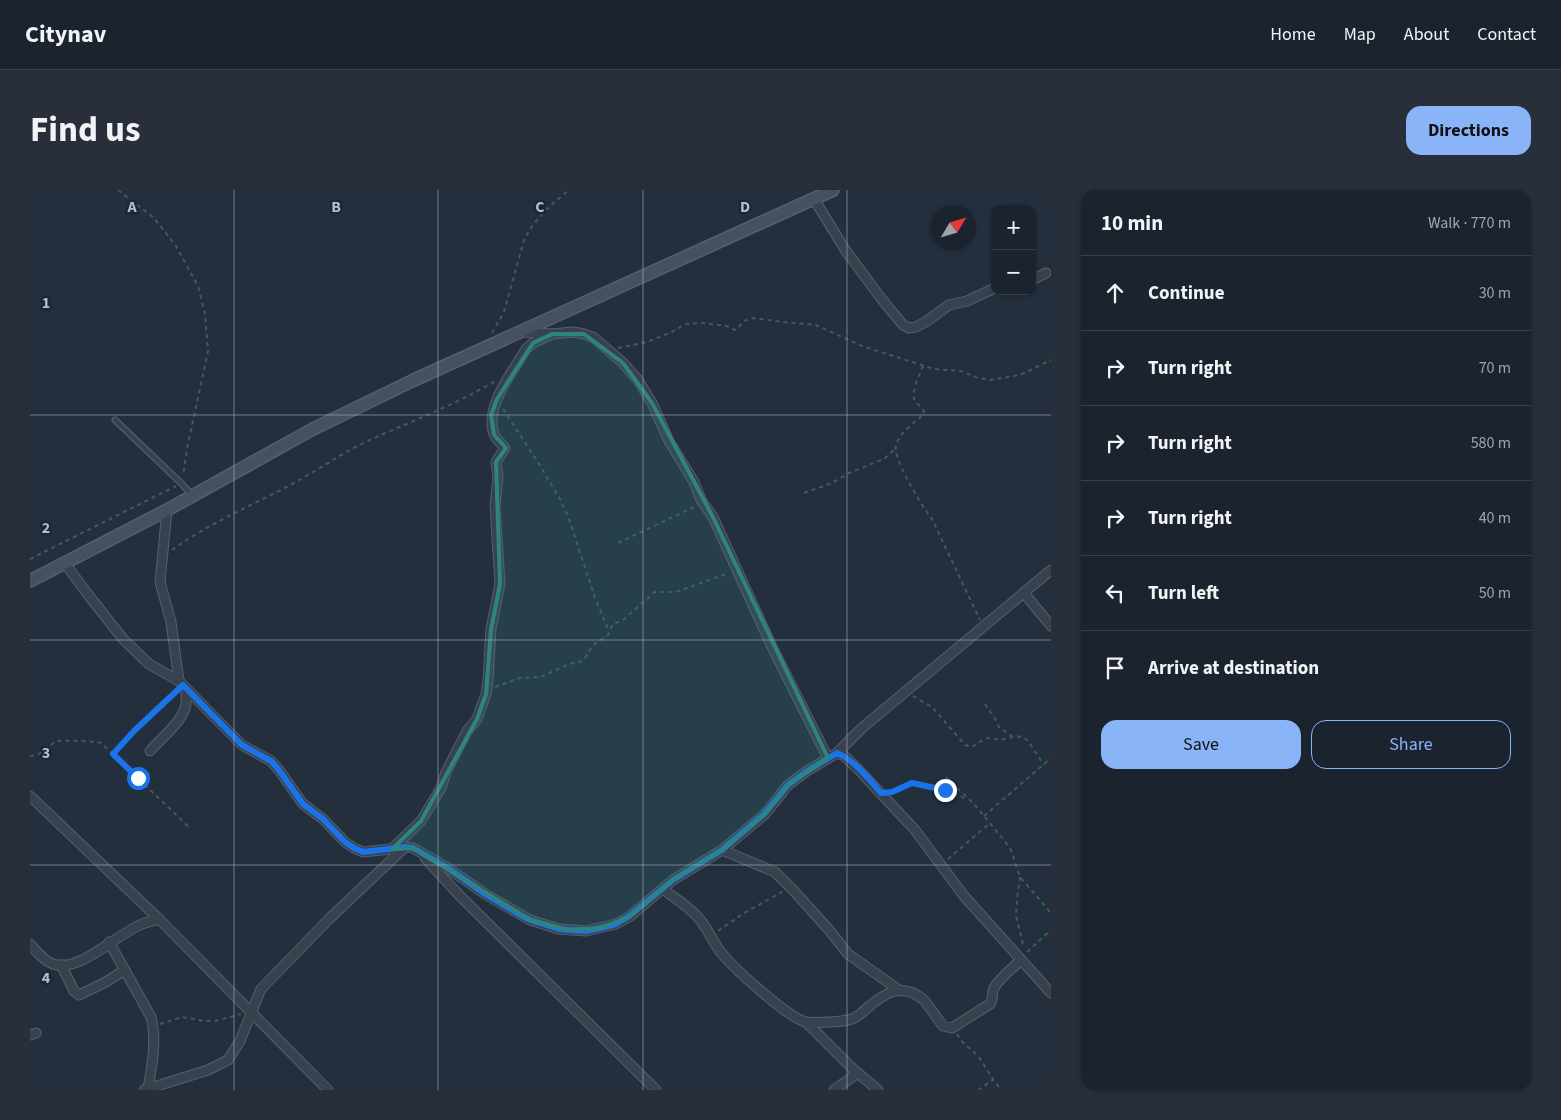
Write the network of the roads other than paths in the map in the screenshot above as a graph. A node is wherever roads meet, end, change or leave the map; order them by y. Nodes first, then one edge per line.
1 (833, 190) edge
2 (814, 199) junction
3 (1046, 273) dead end
4 (1036, 278) edge
5 (991, 290) edge
6 (519, 332) junction
7 (552, 334) junction
8 (115, 420) dead end
9 (192, 496) junction
10 (167, 510) junction
11 (64, 562) junction
12 (1051, 570) edge
13 (30, 581) edge
14 (1024, 593) junction
15 (1051, 626) edge
16 (182, 685) junction
17 (150, 751) dead end
18 (837, 753) junction
19 (828, 758) junction
20 (30, 796) edge
21 (405, 847) junction
22 (392, 849) junction
23 (722, 850) junction
24 (418, 851) junction
25 (663, 889) junction
26 (159, 920) junction
27 (109, 942) junction
28 (30, 944) edge
29 (1021, 960) junction
30 (61, 965) junction
31 (125, 970) junction
32 (899, 990) junction
33 (1051, 993) edge
34 (251, 1011) junction
35 (806, 1022) junction
36 (858, 1073) junction
37 (146, 1089) edge
38 (328, 1090) edge
39 (656, 1090) edge
40 (834, 1090) edge
41 (878, 1090) edge

1 - 2 street
2 - 5 street
2 - 6 street
3 - 4 street
6 - 7 street
6 - 9 street
7 - 19 street
7 - 22 street
8 - 9 lane
9 - 10 street
10 - 11 street
10 - 16 street
11 - 13 street
11 - 16 street
12 - 14 street
14 - 15 street
14 - 18 street
16 - 17 street
16 - 22 street
18 - 19 street
18 - 29 street
19 - 23 street
20 - 26 street
21 - 22 street
21 - 24 street
21 - 34 street
23 - 25 street
23 - 32 street
24 - 25 street
24 - 39 street
25 - 35 street
26 - 27 street
26 - 34 street
27 - 30 street
27 - 31 street
28 - 30 street
29 - 32 street
29 - 33 street
30 - 31 street
31 - 37 street
32 - 35 street
34 - 37 street
34 - 38 street
35 - 36 street
36 - 40 street
36 - 41 street

